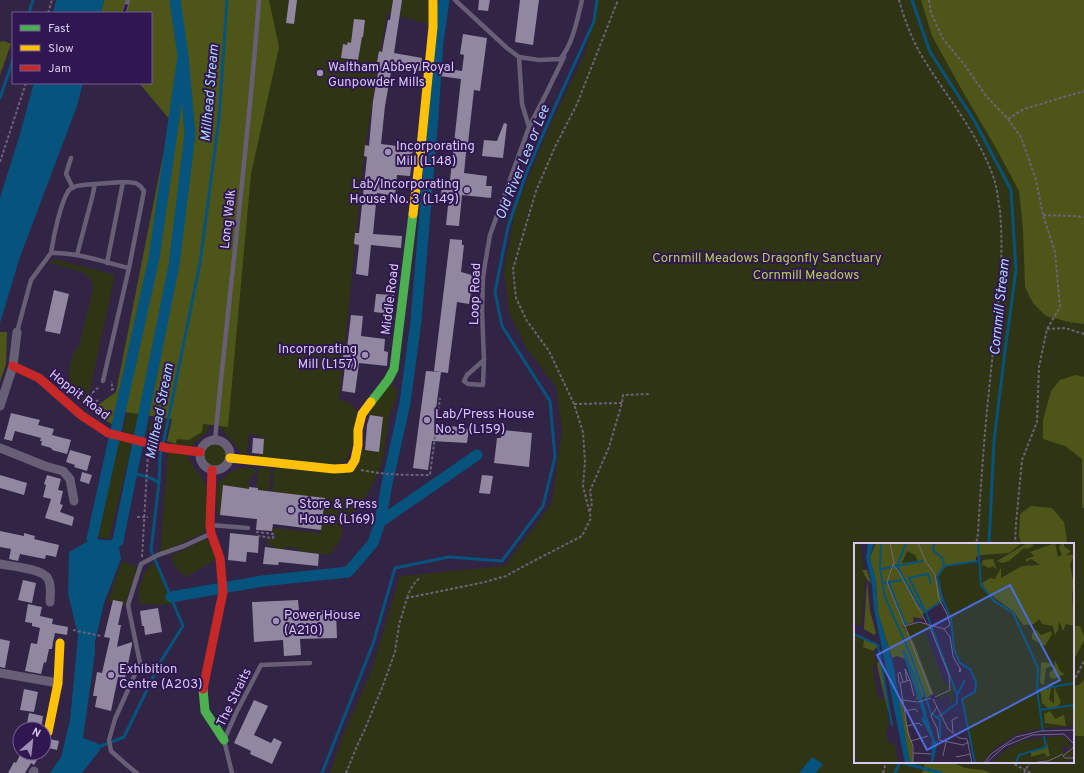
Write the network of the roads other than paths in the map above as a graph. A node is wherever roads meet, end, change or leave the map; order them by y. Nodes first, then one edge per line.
1 (259, 0) edge
2 (433, 0) edge
3 (455, 0) edge
4 (582, 0) edge
5 (565, 54) junction
6 (519, 58) junction
7 (529, 127) junction
8 (71, 158) dead end
9 (123, 182) junction
10 (95, 184) junction
11 (73, 188) junction
12 (51, 253) junction
13 (76, 255) junction
14 (107, 263) junction
15 (129, 268) junction
16 (17, 332) joint
17 (484, 360) junction
18 (12, 366) junction
19 (103, 382) road end
20 (0, 406) edge
21 (215, 440) junction
22 (0, 448) edge
23 (200, 452) junction
24 (230, 458) junction
25 (212, 470) junction
26 (74, 501) dead end
27 (248, 528) dead end
28 (211, 529) junction
29 (0, 564) edge
30 (50, 602) dead end
31 (60, 644) dead end
32 (310, 663) dead end
33 (0, 672) edge
34 (58, 683) junction
35 (50, 721) edge
36 (224, 740) junction
37 (137, 773) edge
38 (232, 773) edge

1 - 21 lane, Long Walk
2 - 24 street, Middle Road
3 - 6 lane
4 - 5 lane, Loop Road
5 - 6 lane
5 - 7 lane, Loop Road
6 - 7 lane
7 - 17 lane, Loop Road
8 - 11 lane
9 - 10 lane
9 - 14 lane
9 - 15 lane
10 - 11 lane
10 - 13 lane
11 - 12 lane
12 - 13 lane
12 - 16 lane
13 - 14 lane
14 - 15 lane
15 - 19 lane
16 - 18 street
17 - 17 lane, Loop Road
18 - 20 street
18 - 23 street, Hoppit Road
21 - 23 street
21 - 24 street
22 - 26 street
23 - 25 street
24 - 25 street
25 - 28 street
27 - 28 lane
28 - 36 street
28 - 37 lane
29 - 30 street
31 - 34 street
32 - 36 lane, The Straits
33 - 34 street
34 - 35 street
36 - 38 lane

